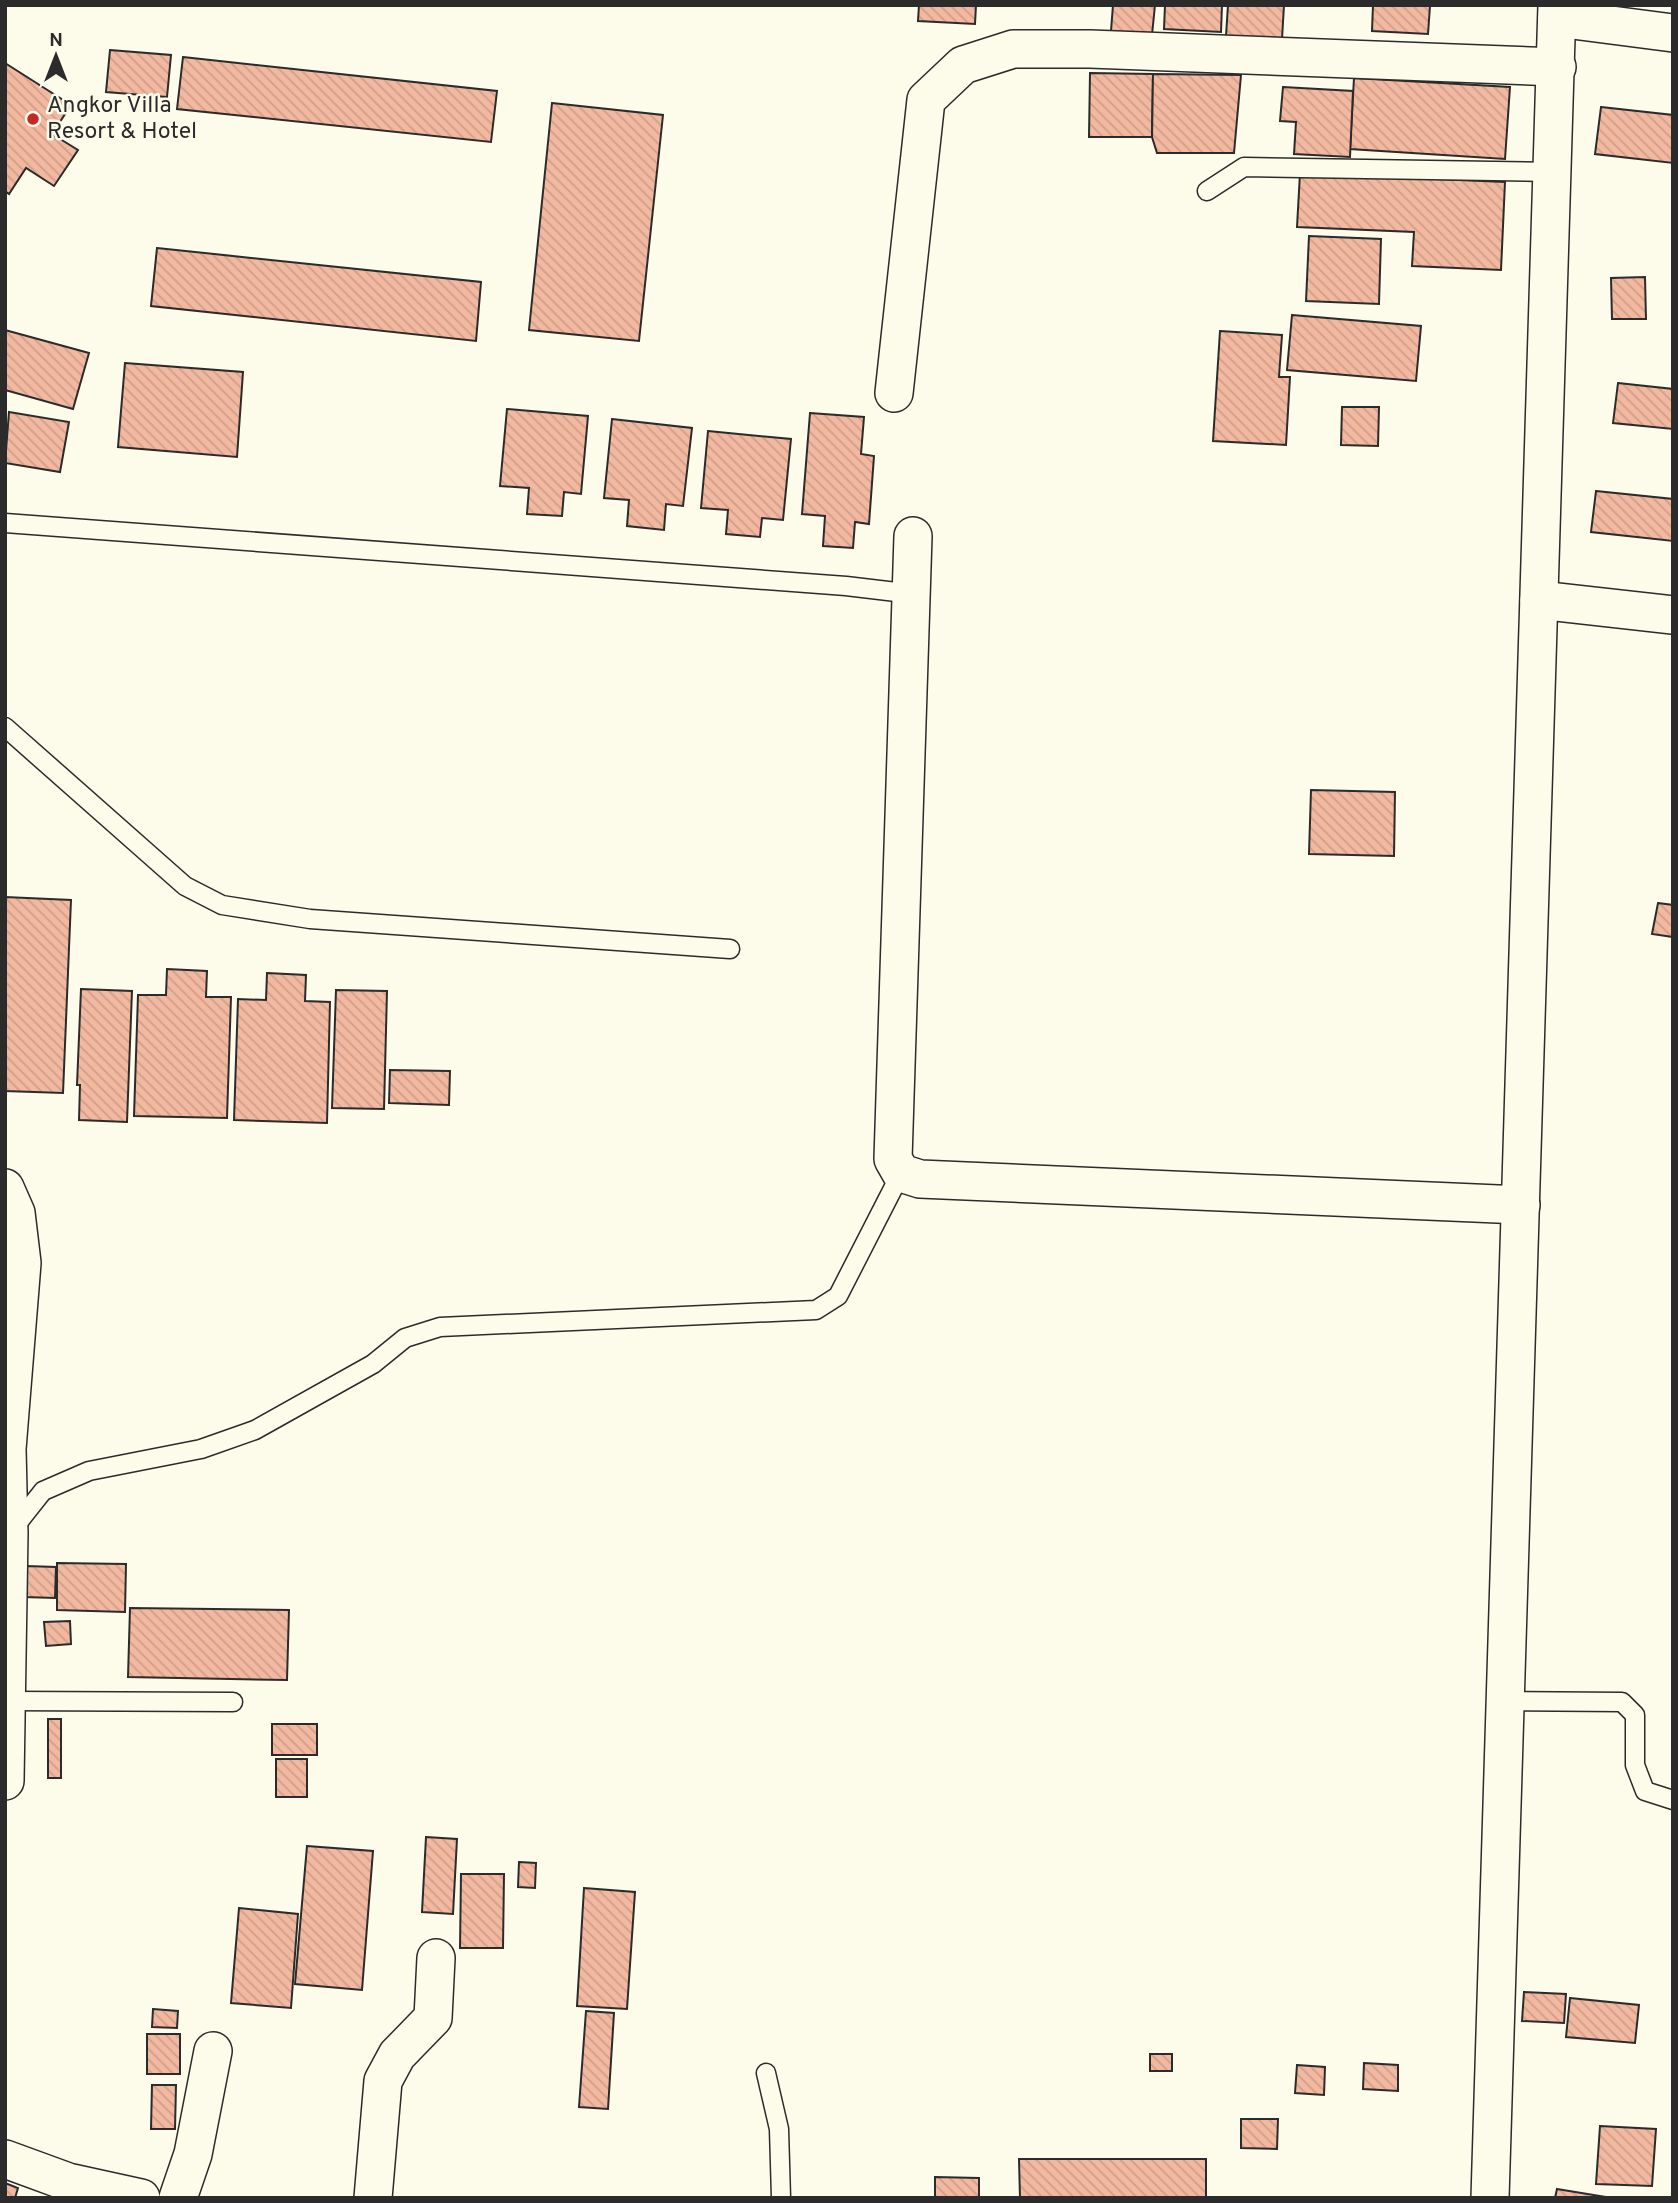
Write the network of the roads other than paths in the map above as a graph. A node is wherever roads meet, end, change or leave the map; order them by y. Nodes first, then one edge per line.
1 (1557, 12) edge
2 (1673, 33) edge
3 (1557, 67) junction
4 (1553, 172) junction
5 (1207, 191) dead end
6 (894, 393) dead end
7 (5, 523) edge
8 (913, 536) dead end
9 (913, 594) junction
10 (1539, 600) junction
11 (1673, 615) edge
12 (5, 727) edge
13 (730, 949) dead end
14 (901, 1173) junction
15 (5, 1188) edge
16 (1521, 1205) junction
17 (9, 1393) edge
18 (9, 1533) junction
19 (8, 1701) junction
20 (1505, 1701) junction
21 (233, 1702) dead end
22 (5, 1780) edge
23 (1673, 1800) edge
24 (436, 1958) dead end
25 (213, 2051) dead end
26 (766, 2073) dead end
27 (5, 2159) edge
28 (141, 2198) edge
29 (178, 2198) edge
30 (373, 2198) edge
31 (781, 2198) edge
32 (1489, 2198) edge

1 - 2 street
1 - 3 street
3 - 4 street
3 - 6 street
4 - 5 lane
4 - 10 street
7 - 9 lane
8 - 9 street
9 - 14 street
10 - 11 street
10 - 16 street
12 - 13 lane
14 - 16 street
14 - 18 lane
15 - 17 street
16 - 20 street
17 - 18 street
18 - 19 street
19 - 21 lane
19 - 22 street
20 - 23 lane
20 - 32 street
24 - 30 street
25 - 29 street
26 - 31 lane
27 - 28 street

